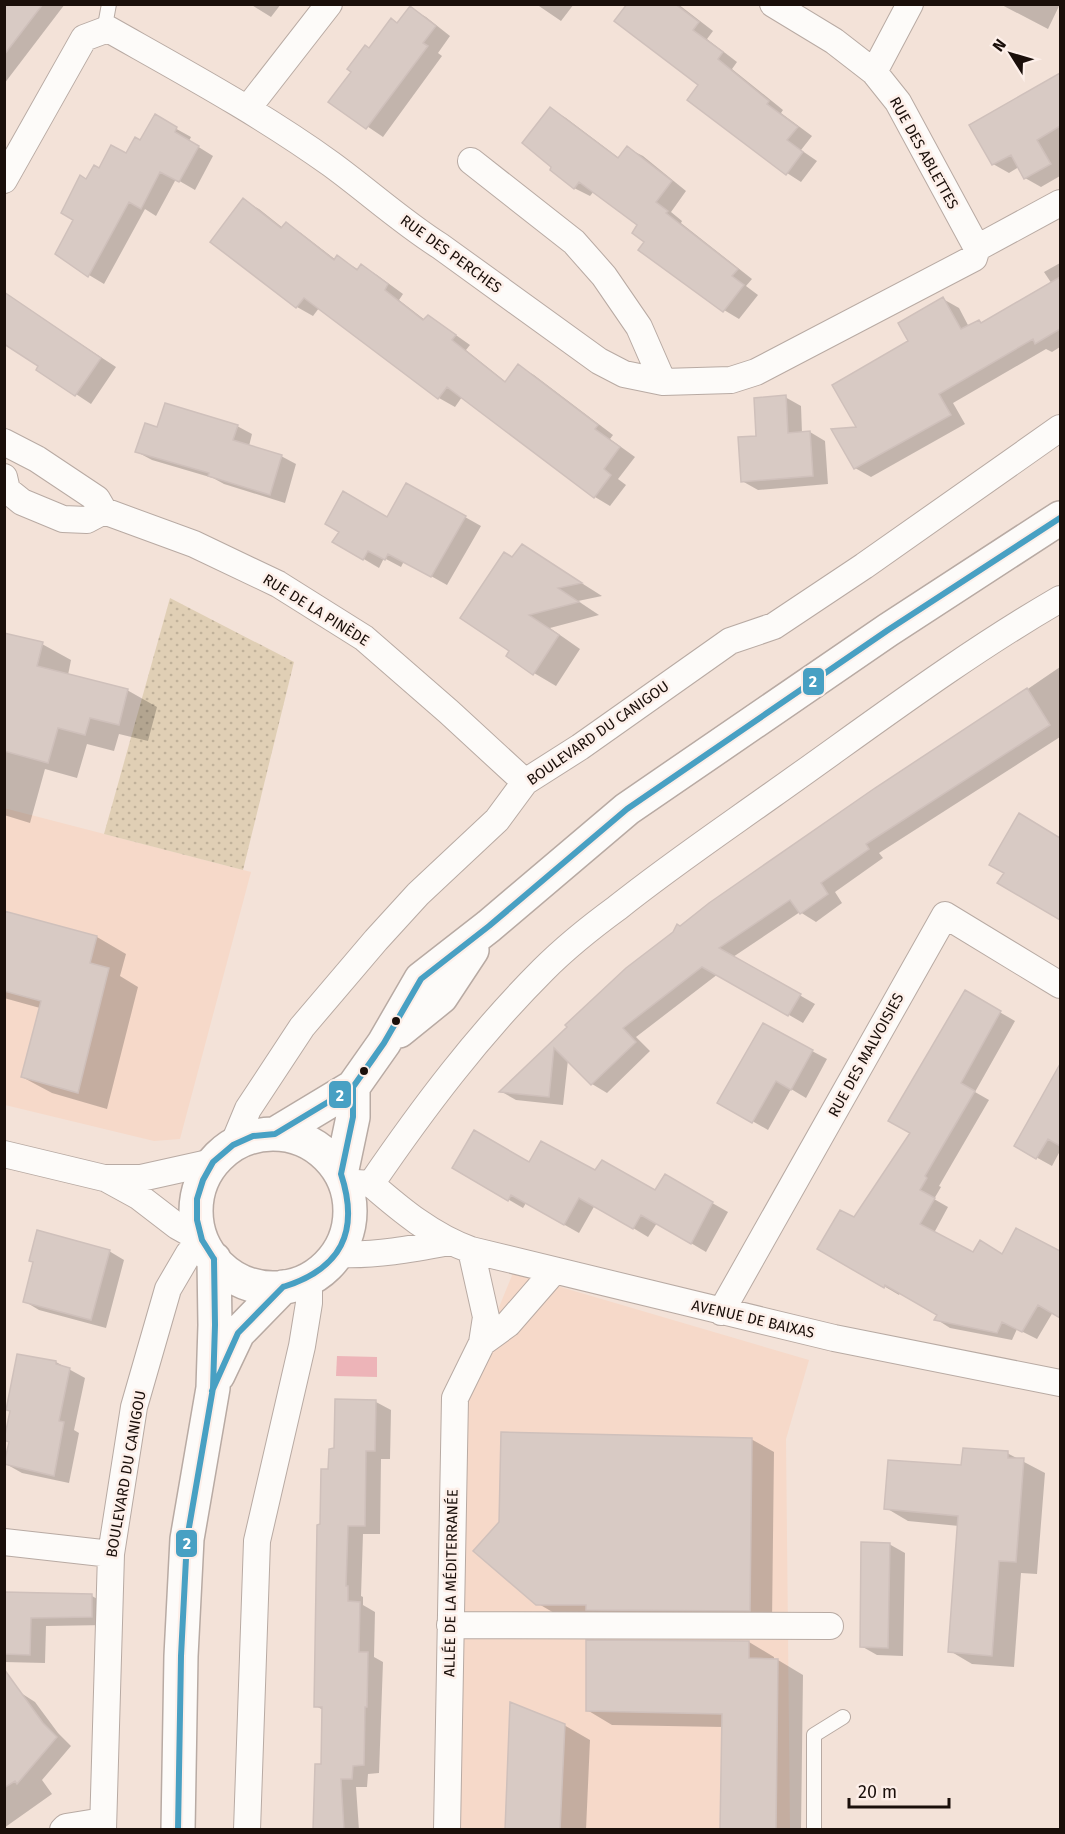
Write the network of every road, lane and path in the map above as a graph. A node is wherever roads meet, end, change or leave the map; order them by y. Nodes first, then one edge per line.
1 (108, 4) edge
2 (329, 4) edge
3 (773, 4) edge
4 (910, 4) edge
5 (94, 34) junction
6 (874, 72) junction
7 (248, 108) junction
8 (471, 161) dead end
9 (4, 180) edge
10 (1060, 203) edge
11 (977, 248) junction
12 (663, 382) junction
13 (1060, 428) edge
14 (4, 442) edge
15 (4, 477) edge
16 (104, 511) junction
17 (1060, 518) edge
18 (1060, 599) edge
19 (525, 782) junction
20 (1060, 985) edge
21 (353, 1087) junction
22 (275, 1134) junction
23 (223, 1153) junction
24 (4, 1154) edge
25 (104, 1178) junction
26 (352, 1180) junction
27 (460, 1246) junction
28 (207, 1248) junction
29 (337, 1254) junction
30 (554, 1271) junction
31 (296, 1283) junction
32 (721, 1312) junction
33 (482, 1343) junction
34 (1060, 1383) edge
35 (213, 1388) junction
36 (4, 1542) edge
37 (111, 1554) junction
38 (450, 1625) junction
39 (830, 1626) dead end
40 (843, 1717) dead end
41 (103, 1825) edge
42 (63, 1830) edge
43 (178, 1830) edge
44 (247, 1830) edge
45 (447, 1830) edge
46 (814, 1830) edge

1 - 5 lane
2 - 7 street
3 - 6 street, RUE DES ABLETTES
4 - 6 street
5 - 7 street, RUE DES PERCHES
5 - 9 street
6 - 11 street, RUE DES ABLETTES
7 - 12 street, RUE DES PERCHES
8 - 12 street
10 - 11 street, RUE DES PERCHES
11 - 12 street, RUE DES PERCHES
13 - 19 street, BOULEVARD DU CANIGOU
14 - 16 street, RUE DE LA PINÈDE
15 - 16 street
16 - 19 street, RUE DE LA PINÈDE
17 - 21 street
18 - 26 street
19 - 23 street, BOULEVARD DU CANIGOU
20 - 32 street, RUE DES MALVOISIES
21 - 22 street
21 - 26 street
22 - 23 street
22 - 26 street
23 - 25 street
23 - 28 street
24 - 25 street
25 - 28 street
26 - 27 street, AVENUE DE BAIXAS
26 - 29 street
27 - 29 street, AVENUE DE BAIXAS
27 - 30 street, AVENUE DE BAIXAS
27 - 33 street, ALLÉE DE LA MÉDITERRANÉE
28 - 31 street
28 - 35 street
28 - 37 street, BOULEVARD DU CANIGOU
29 - 31 street
30 - 32 street, AVENUE DE BAIXAS
30 - 33 street, ALLÉE DE LA MÉDITERRANÉE
31 - 35 street
31 - 44 street
32 - 34 street, AVENUE DE BAIXAS
33 - 38 street, ALLÉE DE LA MÉDITERRANÉE
35 - 43 street
36 - 37 street
37 - 41 street, BOULEVARD DU CANIGOU
38 - 39 street
38 - 45 street, ALLÉE DE LA MÉDITERRANÉE
40 - 46 lane
41 - 42 street

